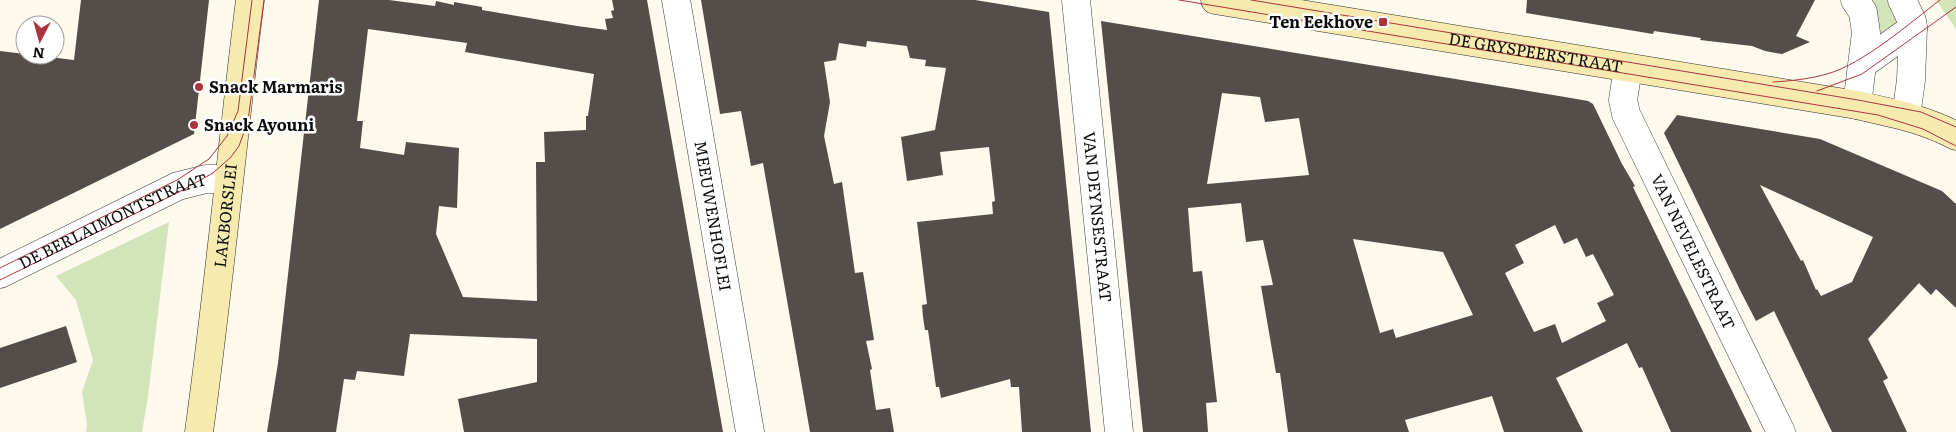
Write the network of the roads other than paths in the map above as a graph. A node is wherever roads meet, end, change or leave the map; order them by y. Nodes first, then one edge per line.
1 (250, 0) edge
2 (676, 0) edge
3 (1076, 0) edge
4 (1215, 0) edge
5 (1855, 0) edge
6 (1902, 0) edge
7 (1913, 28) junction
8 (1863, 64) junction
9 (1628, 68) junction
10 (1857, 106) junction
11 (1909, 116) junction
12 (1956, 136) edge
13 (228, 179) junction
14 (0, 274) edge
15 (199, 432) edge
16 (750, 432) edge
17 (1119, 432) edge
18 (1781, 432) edge

1 - 13 street, LAKBORSLEI
2 - 16 street, MEEUWENHOFLEI
3 - 17 street, VAN DEYNSESTRAAT
4 - 9 street, DE GRYSPEERSTRAAT
5 - 8 street
6 - 7 street
7 - 8 street
7 - 11 street
8 - 10 street
9 - 10 street, DE GRYSPEERSTRAAT
9 - 18 street, VAN NEVELESTRAAT
10 - 11 street, DE GRYSPEERSTRAAT
11 - 12 street, DE GRYSPEERSTRAAT
13 - 14 street, DE BERLAIMONTSTRAAT
13 - 15 street, LAKBORSLEI

